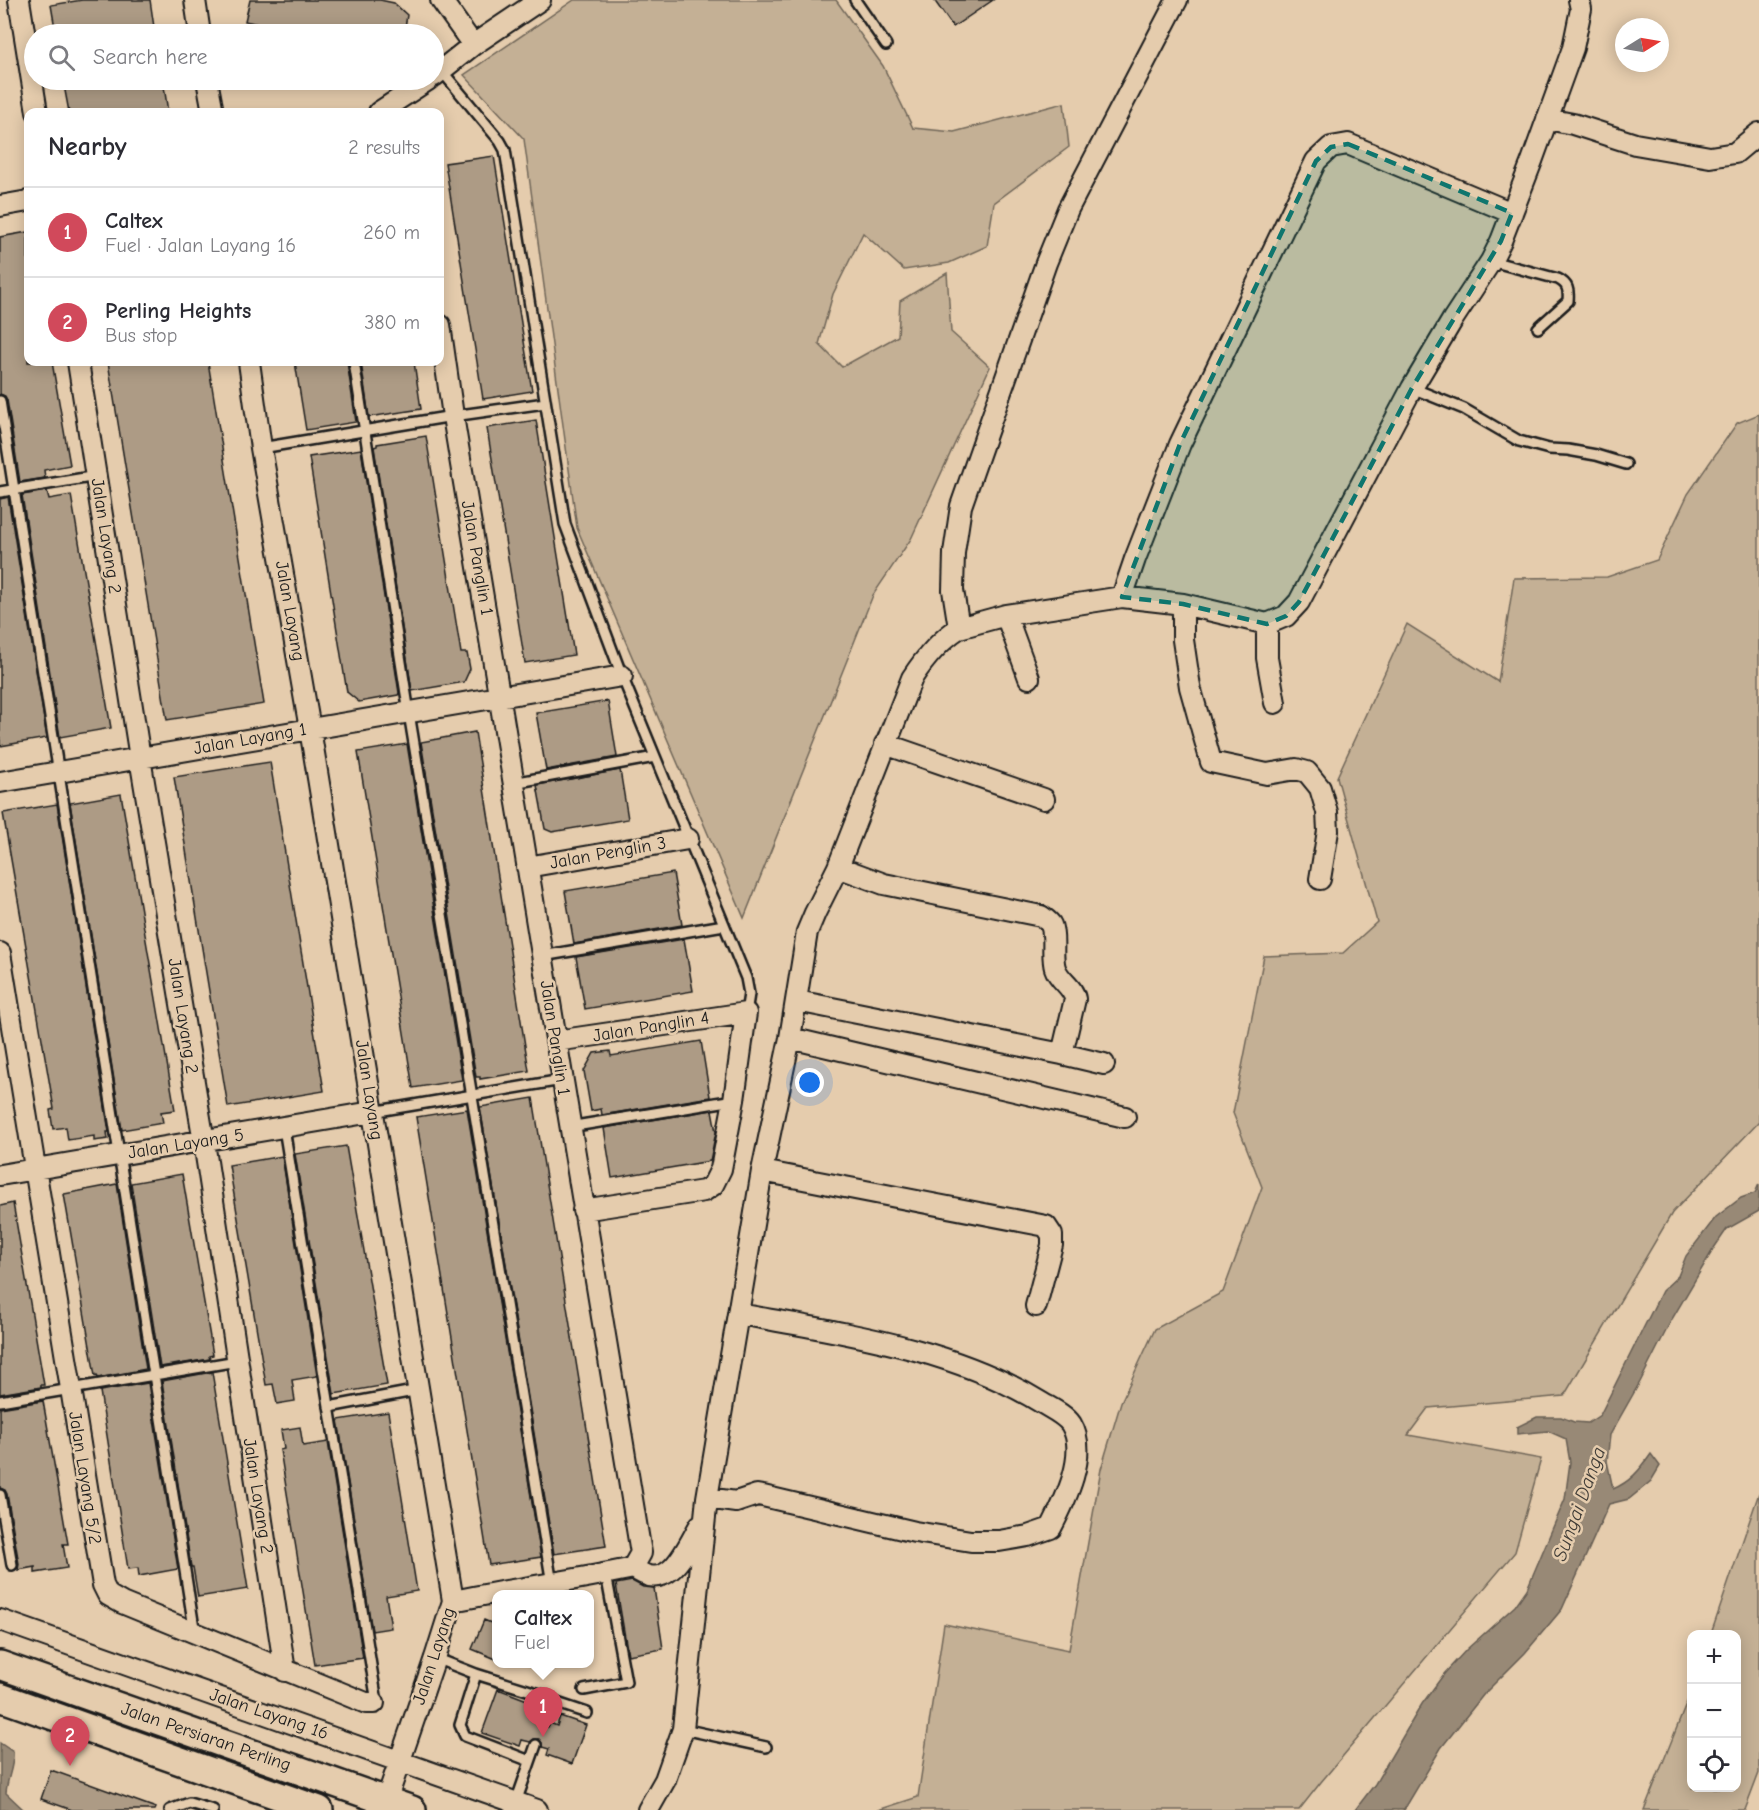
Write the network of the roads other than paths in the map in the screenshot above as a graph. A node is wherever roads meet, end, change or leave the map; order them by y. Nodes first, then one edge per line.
1 (19, 0) edge
2 (195, 0) edge
3 (441, 0) edge
4 (540, 0) edge
5 (855, 0) edge
6 (1177, 0) edge
7 (1579, 0) edge
8 (199, 24) edge
9 (24, 29) edge
10 (473, 45) junction
11 (886, 45) dead end
12 (444, 67) edge
13 (444, 85) edge
14 (34, 90) edge
15 (209, 90) edge
16 (412, 90) edge
17 (37, 108) edge
18 (212, 108) edge
19 (386, 108) edge
20 (1547, 119) junction
21 (1759, 133) edge
22 (24, 202) edge
23 (0, 206) edge
24 (1512, 213) junction
25 (1491, 261) junction
26 (1538, 328) dead end
27 (444, 353) edge
28 (79, 366) edge
29 (250, 366) edge
30 (355, 366) edge
31 (1412, 388) junction
32 (0, 400) edge
33 (545, 403) junction
34 (453, 416) junction
35 (365, 431) junction
36 (261, 448) junction
37 (1626, 464) dead end
38 (97, 476) junction
39 (15, 490) junction
40 (0, 492) edge
41 (1122, 597) junction
42 (1183, 604) junction
43 (1006, 615) junction
44 (1267, 624) junction
45 (959, 628) junction
46 (622, 676) junction
47 (1029, 678) dead end
48 (500, 697) junction
49 (1275, 703) dead end
50 (408, 713) junction
51 (310, 729) junction
52 (885, 744) junction
53 (654, 757) junction
54 (140, 758) junction
55 (58, 772) junction
56 (0, 782) edge
57 (513, 783) junction
58 (1044, 799) dead end
59 (688, 839) junction
60 (527, 867) junction
61 (838, 867) junction
62 (1320, 879) dead end
63 (724, 925) junction
64 (0, 953) edge
65 (542, 956) junction
66 (797, 1001) junction
67 (746, 1013) junction
68 (790, 1038) junction
69 (556, 1041) junction
70 (1062, 1054) junction
71 (1104, 1064) dead end
72 (562, 1080) junction
73 (472, 1095) junction
74 (734, 1100) junction
75 (372, 1112) junction
76 (1125, 1117) dead end
77 (569, 1127) junction
78 (284, 1128) junction
79 (204, 1142) junction
80 (118, 1155) junction
81 (35, 1170) junction
82 (762, 1171) junction
83 (0, 1175) edge
84 (583, 1210) junction
85 (1036, 1306) dead end
86 (739, 1314) junction
87 (237, 1361) junction
88 (155, 1376) junction
89 (71, 1388) junction
90 (419, 1390) junction
91 (0, 1401) edge
92 (329, 1407) junction
93 (0, 1495) edge
94 (707, 1498) junction
95 (704, 1518) junction
96 (12, 1565) dead end
97 (633, 1568) junction
98 (606, 1574) junction
99 (552, 1584) junction
100 (521, 1590) edge
101 (492, 1595) edge
102 (453, 1601) junction
103 (0, 1620) edge
104 (195, 1634) junction
105 (435, 1658) junction
106 (0, 1665) edge
107 (285, 1671) junction
108 (476, 1674) junction
109 (584, 1690) dead end
110 (0, 1697) edge
111 (548, 1700) junction
112 (374, 1703) joint
113 (587, 1713) dead end
114 (544, 1721) dead end
115 (682, 1729) junction
116 (536, 1745) dead end
117 (766, 1747) dead end
118 (399, 1760) junction
119 (530, 1761) junction
120 (516, 1802) junction
121 (384, 1805) edge
122 (170, 1810) edge
123 (213, 1810) edge
124 (320, 1810) edge
125 (412, 1810) edge
126 (537, 1810) edge
127 (648, 1810) edge

1 - 9 street
2 - 8 street
3 - 10 street
4 - 10 street
5 - 11 lane
6 - 45 street
7 - 20 street
10 - 12 street
13 - 33 lane
14 - 17 street
15 - 18 street
16 - 19 street
20 - 21 street
20 - 24 street
22 - 23 street
24 - 25 street
24 - 41 street
25 - 26 lane
25 - 31 street
27 - 34 street, Jalan Panglin 1
28 - 38 street, Jalan Layang 2
29 - 36 street, Jalan Layang
30 - 35 lane
31 - 37 lane
31 - 44 street
32 - 39 lane
33 - 34 lane
33 - 46 lane
34 - 35 lane
34 - 48 street, Jalan Panglin 1
35 - 36 lane
35 - 50 lane
36 - 51 street, Jalan Layang
38 - 39 lane
38 - 54 street, Jalan Layang 2
39 - 40 lane
39 - 55 lane
41 - 42 street
41 - 43 street
42 - 44 street
42 - 62 street
43 - 45 street
43 - 47 street
44 - 49 street
45 - 52 street
46 - 48 street, Jalan Layang 1
46 - 53 lane
48 - 50 street, Jalan Layang 1
48 - 57 street, Jalan Panglin 1
50 - 51 street, Jalan Layang 1
50 - 73 lane
51 - 54 street, Jalan Layang 1
51 - 75 street, Jalan Layang
52 - 58 street
52 - 61 street
53 - 57 lane
53 - 59 lane
54 - 55 street, Jalan Layang 1
54 - 79 street, Jalan Layang 2
55 - 56 street, Jalan Layang 1
55 - 80 lane
57 - 60 street, Jalan Panglin 1
59 - 60 street, Jalan Penglin 3
59 - 63 lane
60 - 65 street, Jalan Panglin 1
61 - 66 street
61 - 70 street
63 - 65 lane
63 - 67 lane
64 - 81 street, Jalan Layang 5/2
65 - 69 street, Jalan Panglin 1
66 - 68 street
66 - 70 street
67 - 69 street, Jalan Panglin 4
67 - 74 street
68 - 76 street
68 - 82 street
69 - 72 street, Jalan Panglin 1
70 - 71 street
72 - 73 lane
72 - 77 street, Jalan Panglin 1
73 - 75 lane
73 - 99 lane
74 - 77 lane
74 - 84 street
75 - 78 street, Jalan Layang 5
75 - 90 street, Jalan Layang
77 - 84 street, Jalan Panglin 1
78 - 79 street, Jalan Layang 5
78 - 92 lane
79 - 80 street, Jalan Layang 5
79 - 87 street, Jalan Layang 2
80 - 81 street, Jalan Layang 5
80 - 88 lane
81 - 83 street, Jalan Layang 5
81 - 89 street, Jalan Layang 5/2
82 - 85 street
82 - 86 street
84 - 97 street, Jalan Panglin 1
86 - 94 street
86 - 94 street
87 - 88 lane
87 - 107 street, Jalan Layang 2
88 - 89 lane
88 - 104 lane
89 - 91 lane
89 - 104 street, Jalan Layang 5/2
90 - 92 lane
90 - 102 street, Jalan Layang
92 - 112 lane
93 - 96 lane
94 - 95 street
95 - 97 street
95 - 115 street
97 - 98 street
98 - 99 street
98 - 109 lane
99 - 100 street
101 - 102 street
102 - 105 street, Jalan Layang
103 - 118 street, Jalan Layang 16
104 - 107 street, Jalan Layang 5/2
105 - 108 lane
105 - 118 street, Jalan Layang
106 - 121 main road, Jalan Persiaran Perling
107 - 112 street, Jalan Layang 5/2
108 - 111 lane
108 - 119 lane
110 - 124 main road, Jalan Persiaran Perling
111 - 113 lane
111 - 114 lane
115 - 117 lane
115 - 127 street
116 - 119 lane
118 - 120 street, Jalan Layang 16
118 - 121 street, Jalan Layang
119 - 120 lane
120 - 126 street, Jalan Layang 16
121 - 125 main road, Jalan Persiaran Perling
122 - 123 lane

